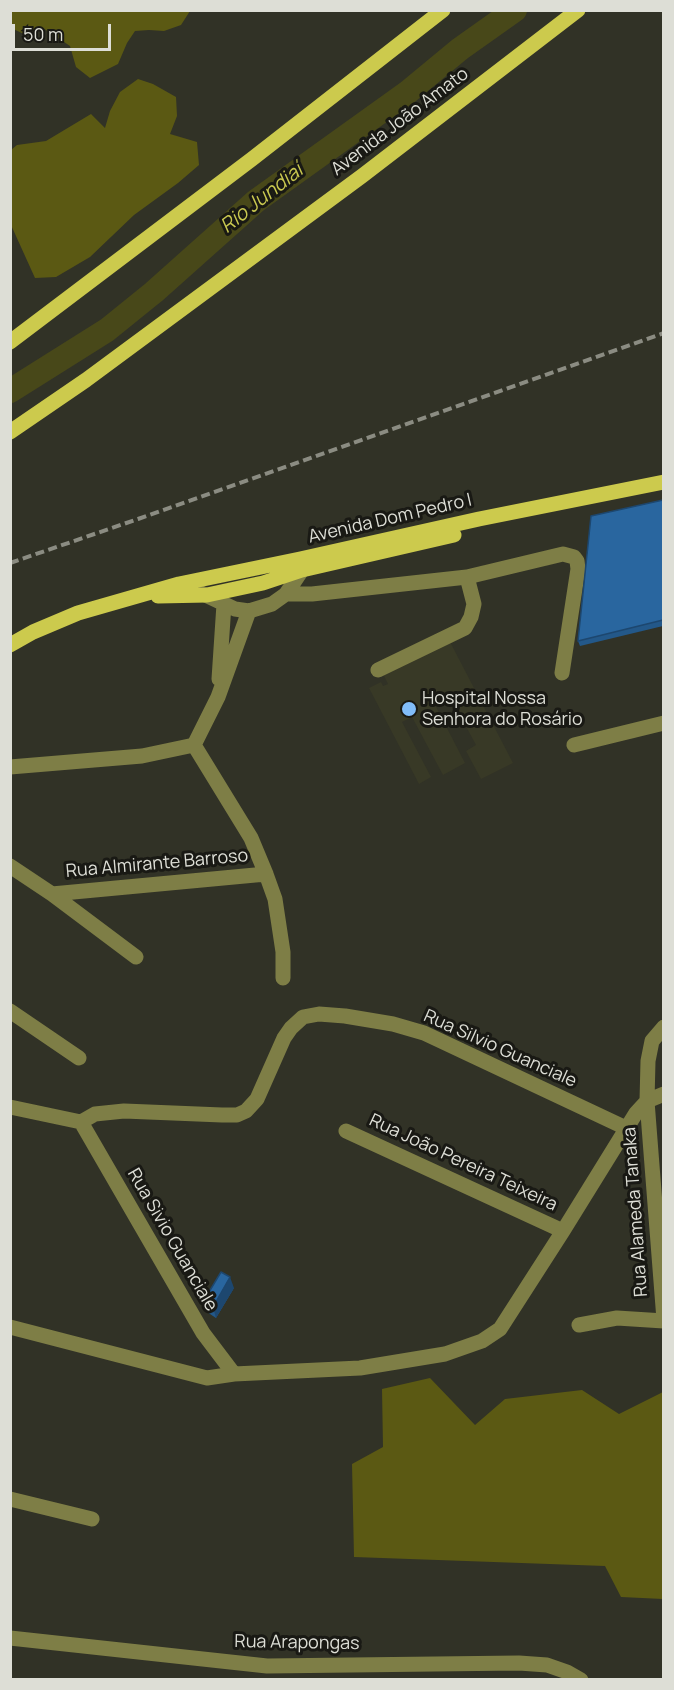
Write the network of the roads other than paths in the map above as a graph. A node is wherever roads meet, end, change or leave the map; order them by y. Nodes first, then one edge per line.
1 (443, 10) edge
2 (579, 10) edge
3 (10, 342) edge
4 (10, 432) edge
5 (663, 482) edge
6 (663, 489) edge
7 (305, 563) junction
8 (467, 577) junction
9 (180, 584) junction
10 (286, 594) junction
11 (207, 596) junction
12 (125, 599) junction
13 (224, 604) junction
14 (249, 611) junction
15 (10, 645) edge
16 (378, 670) dead end
17 (562, 673) dead end
18 (218, 697) junction
19 (663, 723) edge
20 (194, 745) junction
21 (574, 745) dead end
22 (10, 767) edge
23 (10, 866) edge
24 (266, 874) junction
25 (52, 894) junction
26 (136, 957) dead end
27 (283, 978) dead end
28 (10, 1011) edge
29 (663, 1027) edge
30 (79, 1058) dead end
31 (663, 1094) edge
32 (647, 1101) junction
33 (10, 1107) edge
34 (81, 1122) junction
35 (626, 1128) junction
36 (346, 1131) dead end
37 (563, 1231) junction
38 (663, 1320) edge
39 (579, 1325) dead end
40 (10, 1327) edge
41 (234, 1374) junction
42 (10, 1500) edge
43 (92, 1519) dead end
44 (10, 1638) edge
45 (581, 1680) edge

1 - 3 main road
2 - 4 main road, Avenida João Amato
5 - 7 main road, Avenida Dom Pedro I
6 - 7 main road, Avenida Dom Pedro I
7 - 9 main road, Avenida Dom Pedro I
7 - 10 street
7 - 11 main road, Avenida Dom Pedro I
8 - 10 street
8 - 16 street
8 - 17 street
9 - 11 street
9 - 12 main road, Avenida Dom Pedro I
10 - 14 street
11 - 12 main road, Avenida Dom Pedro I
11 - 13 street
12 - 15 main road, Avenida Dom Pedro I
13 - 14 street
13 - 18 street
14 - 18 street
18 - 20 street
19 - 21 street
20 - 22 street
20 - 24 street
23 - 25 street
24 - 25 street, Rua Almirante Barroso
24 - 27 street
25 - 26 street
28 - 30 street
29 - 32 street, Rua Alameda Tanaka
31 - 32 street
32 - 35 street
32 - 38 street, Rua Alameda Tanaka
33 - 34 street
34 - 35 street, Rua Silvio Guanciale
34 - 41 street, Rua Sivio Guanciale
35 - 37 street
36 - 37 street, Rua João Pereira Teixeira
37 - 41 street
38 - 39 street
40 - 41 street
42 - 43 street
44 - 45 street, Rua Arapongas

